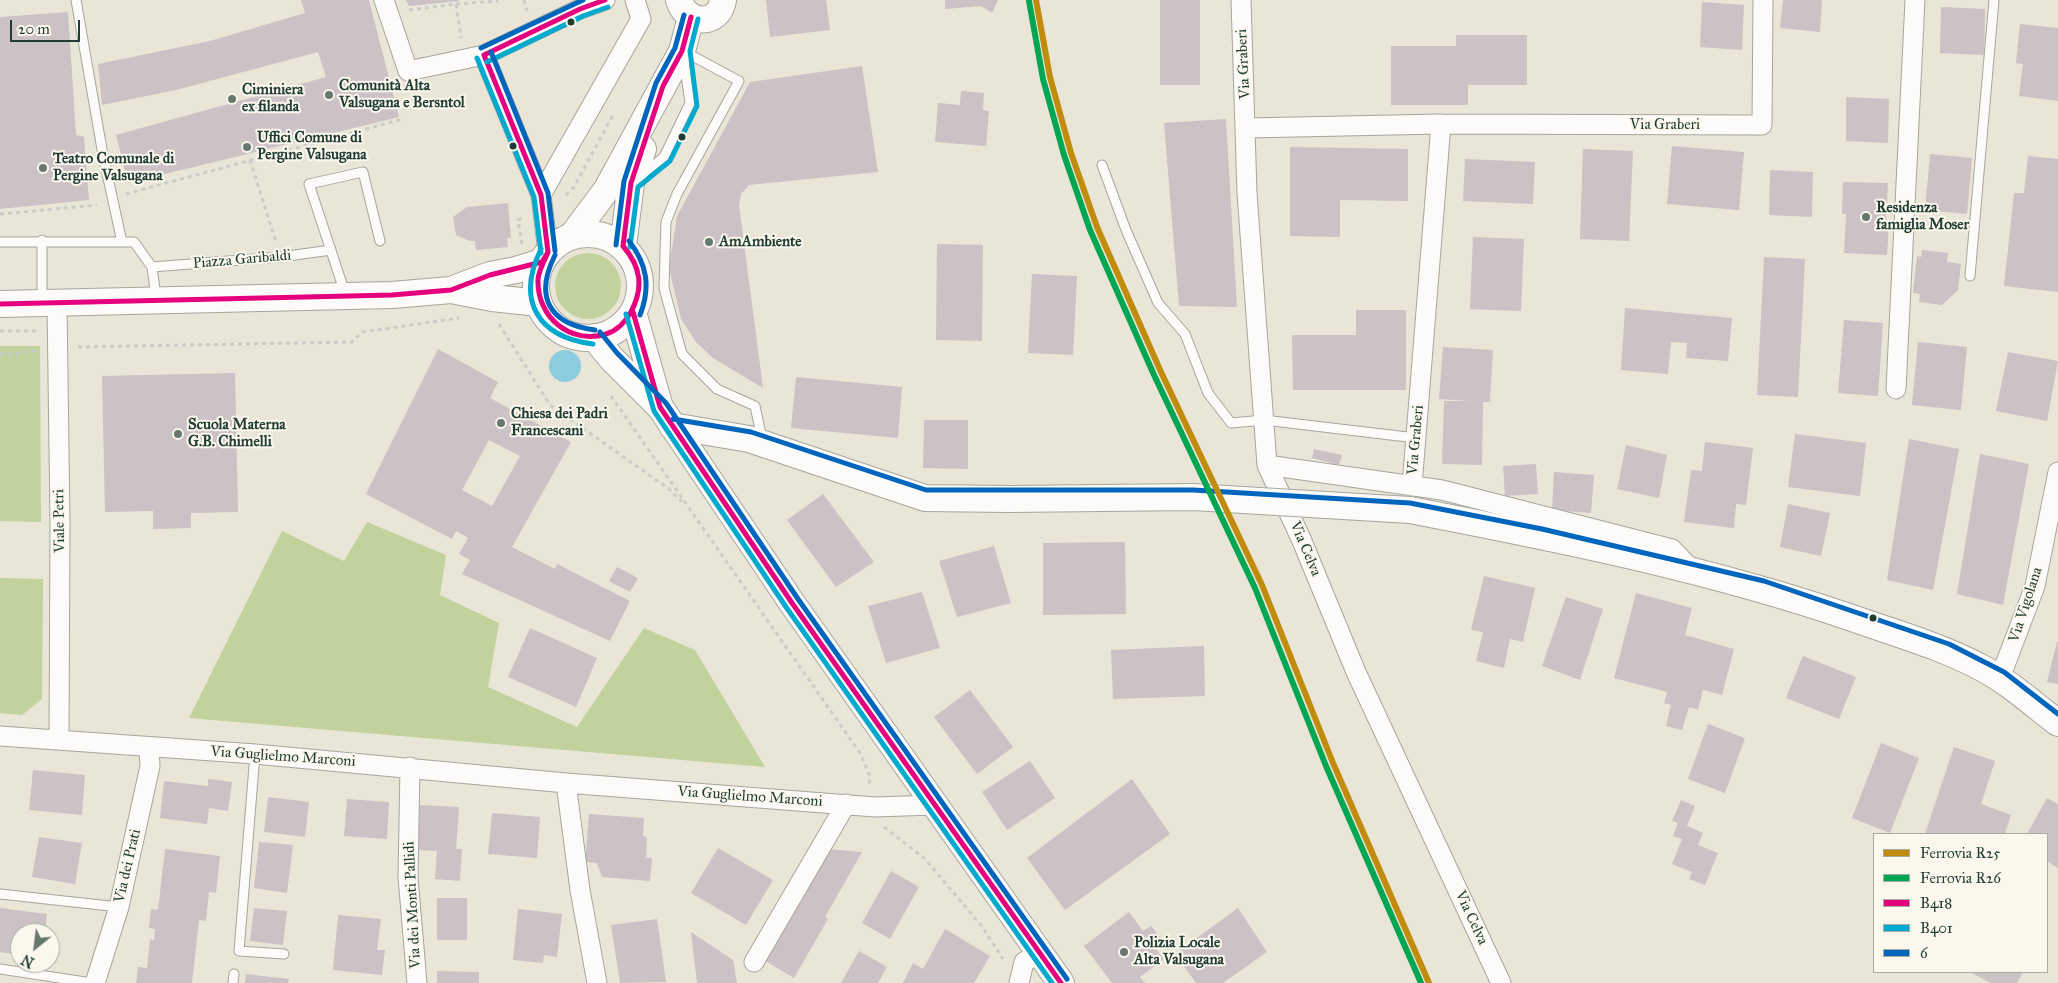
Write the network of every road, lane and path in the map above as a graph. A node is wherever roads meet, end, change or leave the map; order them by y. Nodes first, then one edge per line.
1 (76, 0) edge
2 (384, 0) edge
3 (498, 0) edge
4 (524, 0) edge
5 (605, 0) edge
6 (635, 0) edge
7 (723, 0) edge
8 (1241, 0) edge
9 (1764, 0) edge
10 (1915, 0) edge
11 (1994, 0) edge
12 (456, 4) junction
13 (526, 9) dead end
14 (685, 9) edge
15 (407, 11) dead end
16 (461, 39) dead end
17 (682, 51) junction
18 (484, 55) junction
19 (664, 86) junction
20 (403, 119) dead end
21 (1442, 124) junction
22 (1247, 128) junction
23 (250, 160) junction
24 (1102, 165) dead end
25 (632, 183) junction
26 (124, 186) dead end
27 (541, 194) junction
28 (97, 201) dead end
29 (0, 214) edge
30 (572, 236) junction
31 (42, 240) junction
32 (380, 241) dead end
33 (0, 242) edge
34 (122, 242) junction
35 (622, 246) junction
36 (331, 250) junction
37 (280, 257) junction
38 (545, 257) junction
39 (152, 267) junction
40 (1970, 276) dead end
41 (451, 290) junction
42 (346, 296) junction
43 (156, 300) junction
44 (49, 303) junction
45 (0, 304) edge
46 (540, 311) junction
47 (633, 312) junction
48 (435, 316) dead end
49 (498, 322) dead end
50 (43, 330) dead end
51 (0, 331) edge
52 (583, 339) junction
53 (74, 347) dead end
54 (41, 350) dead end
55 (0, 354) edge
56 (1896, 389) dead end
57 (608, 392) dead end
58 (666, 416) junction
59 (1264, 420) junction
60 (1416, 438) junction
61 (763, 444) junction
62 (1267, 465) junction
63 (2058, 472) edge
64 (1411, 498) junction
65 (694, 507) dead end
66 (689, 510) junction
67 (2000, 678) junction
68 (2058, 723) edge
69 (0, 736) edge
70 (59, 740) junction
71 (149, 747) junction
72 (255, 754) junction
73 (410, 767) junction
74 (566, 783) junction
75 (869, 793) dead end
76 (846, 804) junction
77 (934, 805) junction
78 (880, 820) dead end
79 (0, 894) edge
80 (119, 907) junction
81 (1039, 953) junction
82 (284, 954) dead end
83 (754, 962) dead end
84 (1006, 964) dead end
85 (0, 969) edge
86 (93, 983) edge
87 (417, 983) edge
88 (597, 983) edge
89 (1019, 983) edge
90 (1062, 983) edge
91 (1501, 983) edge

1 - 34 lane
2 - 18 street
3 - 12 path
4 - 13 path
5 - 18 street
6 - 27 street
7 - 14 main road
8 - 22 street, Via Graberi
9 - 21 street, Via Graberi
10 - 56 street
11 - 40 lane
12 - 15 path
12 - 16 path
14 - 17 main road
17 - 19 main road
17 - 25 lane
17 - 61 lane
18 - 27 street
19 - 25 main road
19 - 30 main road
20 - 23 path
21 - 22 street, Via Graberi
21 - 60 street, Via Graberi
22 - 59 street, Via Graberi
23 - 26 path
23 - 37 path
24 - 59 lane
25 - 35 main road
27 - 38 street
28 - 29 path
30 - 35 main road
30 - 38 main road
31 - 33 lane
31 - 34 lane
31 - 44 lane
32 - 36 lane
34 - 39 lane
35 - 47 main road
36 - 37 lane, Piazza Garibaldi
36 - 42 lane
37 - 39 lane, Piazza Garibaldi
38 - 41 main road
38 - 46 main road
39 - 43 lane
41 - 42 main road
41 - 46 main road
42 - 43 main road
43 - 44 main road
44 - 45 main road
44 - 70 street, Viale Petri
46 - 52 path
46 - 52 main road
47 - 52 main road
47 - 58 main road
48 - 53 path
49 - 66 path
50 - 51 path
52 - 58 main road
54 - 55 path
57 - 66 path
58 - 61 main road
58 - 77 main road
59 - 60 lane
59 - 62 street, Via Graberi
60 - 64 street, Via Graberi
61 - 64 main road, bridge
62 - 64 street
62 - 91 street, Via Celva
63 - 67 street, Via Vigolana
64 - 67 main road
65 - 66 path
66 - 75 path
67 - 68 main road
69 - 70 street, Via Guglielmo Marconi
70 - 71 street, Via Guglielmo Marconi
71 - 72 street, Via Guglielmo Marconi
71 - 80 street, Via dei Prati
72 - 73 street, Via Guglielmo Marconi
72 - 82 lane
73 - 74 street, Via Guglielmo Marconi
73 - 87 street, Via dei Monti Pallidi
74 - 76 street, Via Guglielmo Marconi
74 - 88 street
76 - 77 street, Via Guglielmo Marconi
76 - 83 street
77 - 81 main road
78 - 84 path
79 - 80 lane
80 - 86 street, Via dei Prati
81 - 89 street
81 - 90 main road
85 - 86 lane

